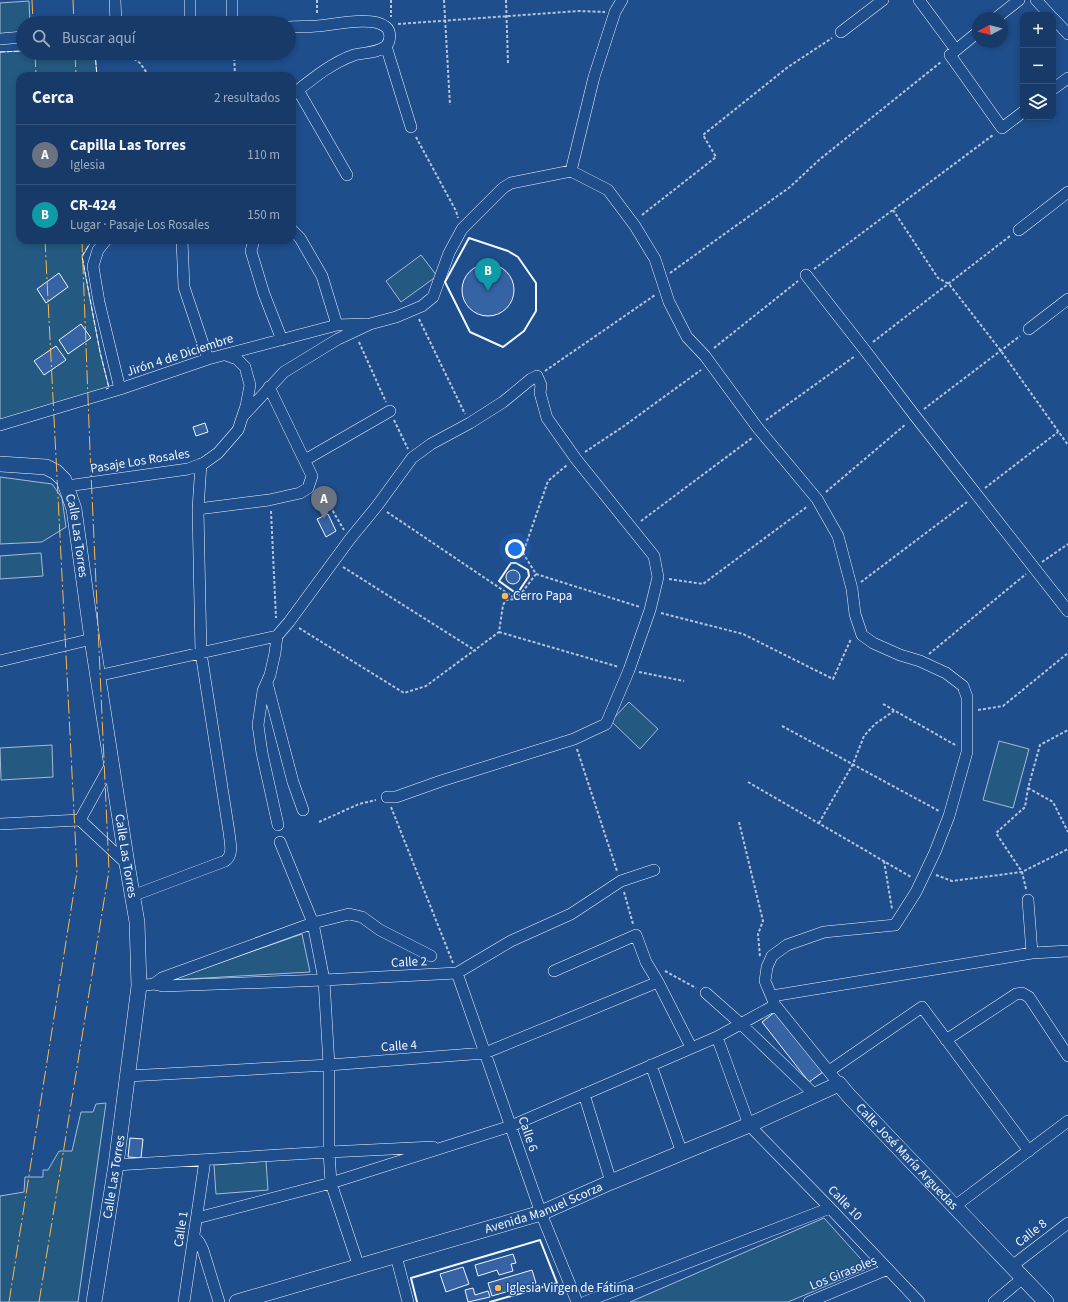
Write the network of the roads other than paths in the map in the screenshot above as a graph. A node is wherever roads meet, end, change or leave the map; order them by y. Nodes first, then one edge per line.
1 (115, 0) edge
2 (190, 0) edge
3 (232, 0) edge
4 (622, 0) edge
5 (883, 0) edge
6 (919, 0) edge
7 (1019, 0) edge
8 (1036, 0) edge
9 (1004, 12) edge
10 (1047, 12) edge
11 (116, 16) edge
12 (190, 16) edge
13 (232, 16) edge
14 (1056, 21) edge
15 (296, 27) edge
16 (841, 32) road end
17 (1068, 34) edge
18 (972, 37) edge
19 (16, 38) edge
20 (0, 39) edge
21 (386, 46) junction
22 (953, 52) junction
23 (1067, 81) edge
24 (1056, 87) edge
25 (296, 92) edge
26 (296, 95) edge
27 (1020, 114) edge
28 (411, 127) road end
29 (571, 171) junction
30 (347, 175) dead end
31 (1068, 192) edge
32 (1019, 230) road end
33 (296, 234) edge
34 (103, 244) edge
35 (182, 244) edge
36 (253, 244) edge
37 (806, 275) road end
38 (1068, 299) edge
39 (370, 324) junction
40 (337, 325) junction
41 (1029, 329) road end
42 (282, 340) junction
43 (226, 355) junction
44 (208, 359) junction
45 (269, 387) junction
46 (120, 389) junction
47 (390, 411) road end
48 (243, 416) junction
49 (0, 426) edge
50 (305, 460) junction
51 (0, 464) edge
52 (201, 464) junction
53 (66, 486) junction
54 (198, 509) junction
55 (1068, 611) edge
56 (277, 636) junction
57 (92, 639) junction
58 (201, 653) junction
59 (0, 661) edge
60 (97, 676) junction
61 (267, 683) junction
62 (111, 764) junction
63 (388, 797) road end
64 (302, 810) dead end
65 (80, 820) junction
66 (0, 824) edge
67 (278, 825) dead end
68 (280, 842) dead end
69 (126, 864) junction
70 (654, 870) dead end
71 (132, 896) junction
72 (1028, 900) road end
73 (313, 923) junction
74 (1068, 951) edge
75 (1032, 953) junction
76 (431, 956) dead end
77 (554, 971) dead end
78 (457, 973) junction
79 (324, 980) junction
80 (658, 982) junction
81 (146, 985) junction
82 (706, 993) road end
83 (773, 1000) junction
84 (741, 1024) junction
85 (717, 1037) junction
86 (946, 1040) junction
87 (691, 1047) junction
88 (485, 1054) junction
89 (1068, 1056) edge
90 (329, 1065) junction
91 (651, 1065) junction
92 (829, 1071) junction
93 (128, 1076) junction
94 (839, 1084) junction
95 (584, 1094) junction
96 (815, 1096) junction
97 (1068, 1121) edge
98 (749, 1125) junction
99 (511, 1126) junction
100 (448, 1146) junction
101 (1029, 1151) junction
102 (329, 1152) junction
103 (682, 1153) junction
104 (205, 1160) junction
105 (116, 1165) junction
106 (611, 1182) junction
107 (331, 1183) junction
108 (954, 1206) junction
109 (830, 1208) junction
110 (541, 1214) junction
111 (196, 1218) junction
112 (1068, 1223) edge
113 (194, 1236) junction
114 (396, 1256) junction
115 (1012, 1266) junction
116 (359, 1267) junction
117 (888, 1269) junction
118 (1023, 1278) junction
119 (817, 1301) edge
120 (94, 1302) edge
121 (184, 1302) edge
122 (219, 1302) edge
123 (237, 1302) edge
124 (408, 1302) edge
125 (577, 1302) edge
126 (584, 1302) edge
127 (919, 1302) edge
128 (994, 1302) edge
129 (1046, 1302) edge

1 - 11 street
2 - 12 street
3 - 13 street
4 - 29 street
5 - 16 street
6 - 22 street
7 - 9 street
8 - 10 street
14 - 17 street
15 - 21 street
18 - 22 street
19 - 20 street
21 - 25 street
21 - 28 street
22 - 27 street
23 - 24 street
26 - 30 street
29 - 39 street, Pasaje Los Rosales
29 - 83 street, Calle José María Arguedas
31 - 32 street
33 - 40 street
34 - 46 street
35 - 44 street
36 - 42 street
37 - 55 street
38 - 41 street
39 - 40 street, Jirón 4 de Diciembre
39 - 45 street, Pasaje Los Rosales
40 - 42 street, Jirón 4 de Diciembre
42 - 43 street, Jirón 4 de Diciembre
43 - 44 street, Jirón 4 de Diciembre
43 - 48 street, Pasaje Los Rosales
44 - 46 street, Jirón 4 de Diciembre
45 - 48 street, Pasaje Los Rosales
45 - 50 street
46 - 49 street, Jirón 4 de Diciembre
47 - 50 street
48 - 52 street, Pasaje Los Rosales
50 - 54 street
51 - 53 street, Calle Las Torres
52 - 53 street, Pasaje Los Rosales
52 - 54 street
53 - 57 street, Calle Las Torres
54 - 58 street
56 - 58 street
56 - 61 street
56 - 63 street
57 - 59 street
57 - 60 street, Calle Las Torres
58 - 60 street
58 - 71 street
60 - 62 street, Calle Las Torres
61 - 64 street
61 - 67 street
62 - 65 street
62 - 69 street, Calle Las Torres
65 - 66 street
65 - 69 street
68 - 73 street
69 - 71 street, Calle Las Torres
70 - 78 street, Calle 2
71 - 81 street, Calle Las Torres
72 - 75 street
73 - 76 street
73 - 79 street
73 - 81 street
74 - 75 street
75 - 83 street
77 - 80 street
78 - 79 street, Calle 2
78 - 88 street, Calle 6
79 - 81 street, Calle 2
79 - 90 street
80 - 87 street
80 - 88 street, Calle 4
81 - 93 street, Calle Las Torres
82 - 84 street
83 - 84 street
83 - 92 street, Calle José María Arguedas
84 - 85 street
84 - 96 street
85 - 87 street
85 - 98 street
86 - 89 street
86 - 92 street
86 - 101 street
87 - 91 street
88 - 90 street, Calle 4
88 - 99 street, Calle 6
90 - 93 street, Calle 4
90 - 102 street
91 - 95 street
91 - 103 street
92 - 94 street, Calle José María Arguedas
93 - 105 street, Calle Las Torres
94 - 96 street, Avenida Manuel Scorza
94 - 108 street, Calle José María Arguedas
95 - 99 street
95 - 106 street
96 - 98 street, Avenida Manuel Scorza
97 - 101 street
98 - 103 street, Avenida Manuel Scorza
98 - 109 street, Calle 10
99 - 100 street
99 - 110 street, Calle 6
100 - 102 street
100 - 107 street
101 - 108 street
102 - 104 street
102 - 107 street
103 - 106 street, Avenida Manuel Scorza
104 - 105 street
104 - 111 street, Calle 1
105 - 120 street, Calle Las Torres
106 - 110 street, Avenida Manuel Scorza
107 - 111 street
107 - 116 street
108 - 115 street, Calle José María Arguedas
109 - 117 street, Calle 10
109 - 126 street
110 - 114 street, Avenida Manuel Scorza
110 - 125 street, Calle 6
111 - 113 street, Calle 1
112 - 115 street, Calle 8
113 - 121 street, Calle 1
113 - 122 street
114 - 116 street, Avenida Manuel Scorza
114 - 124 street
115 - 118 street, Calle José María Arguedas
116 - 123 street, Avenida Manuel Scorza
117 - 119 street, Los Girasoles
117 - 127 street, Calle 10
118 - 128 street
118 - 129 street, Calle José María Arguedas

